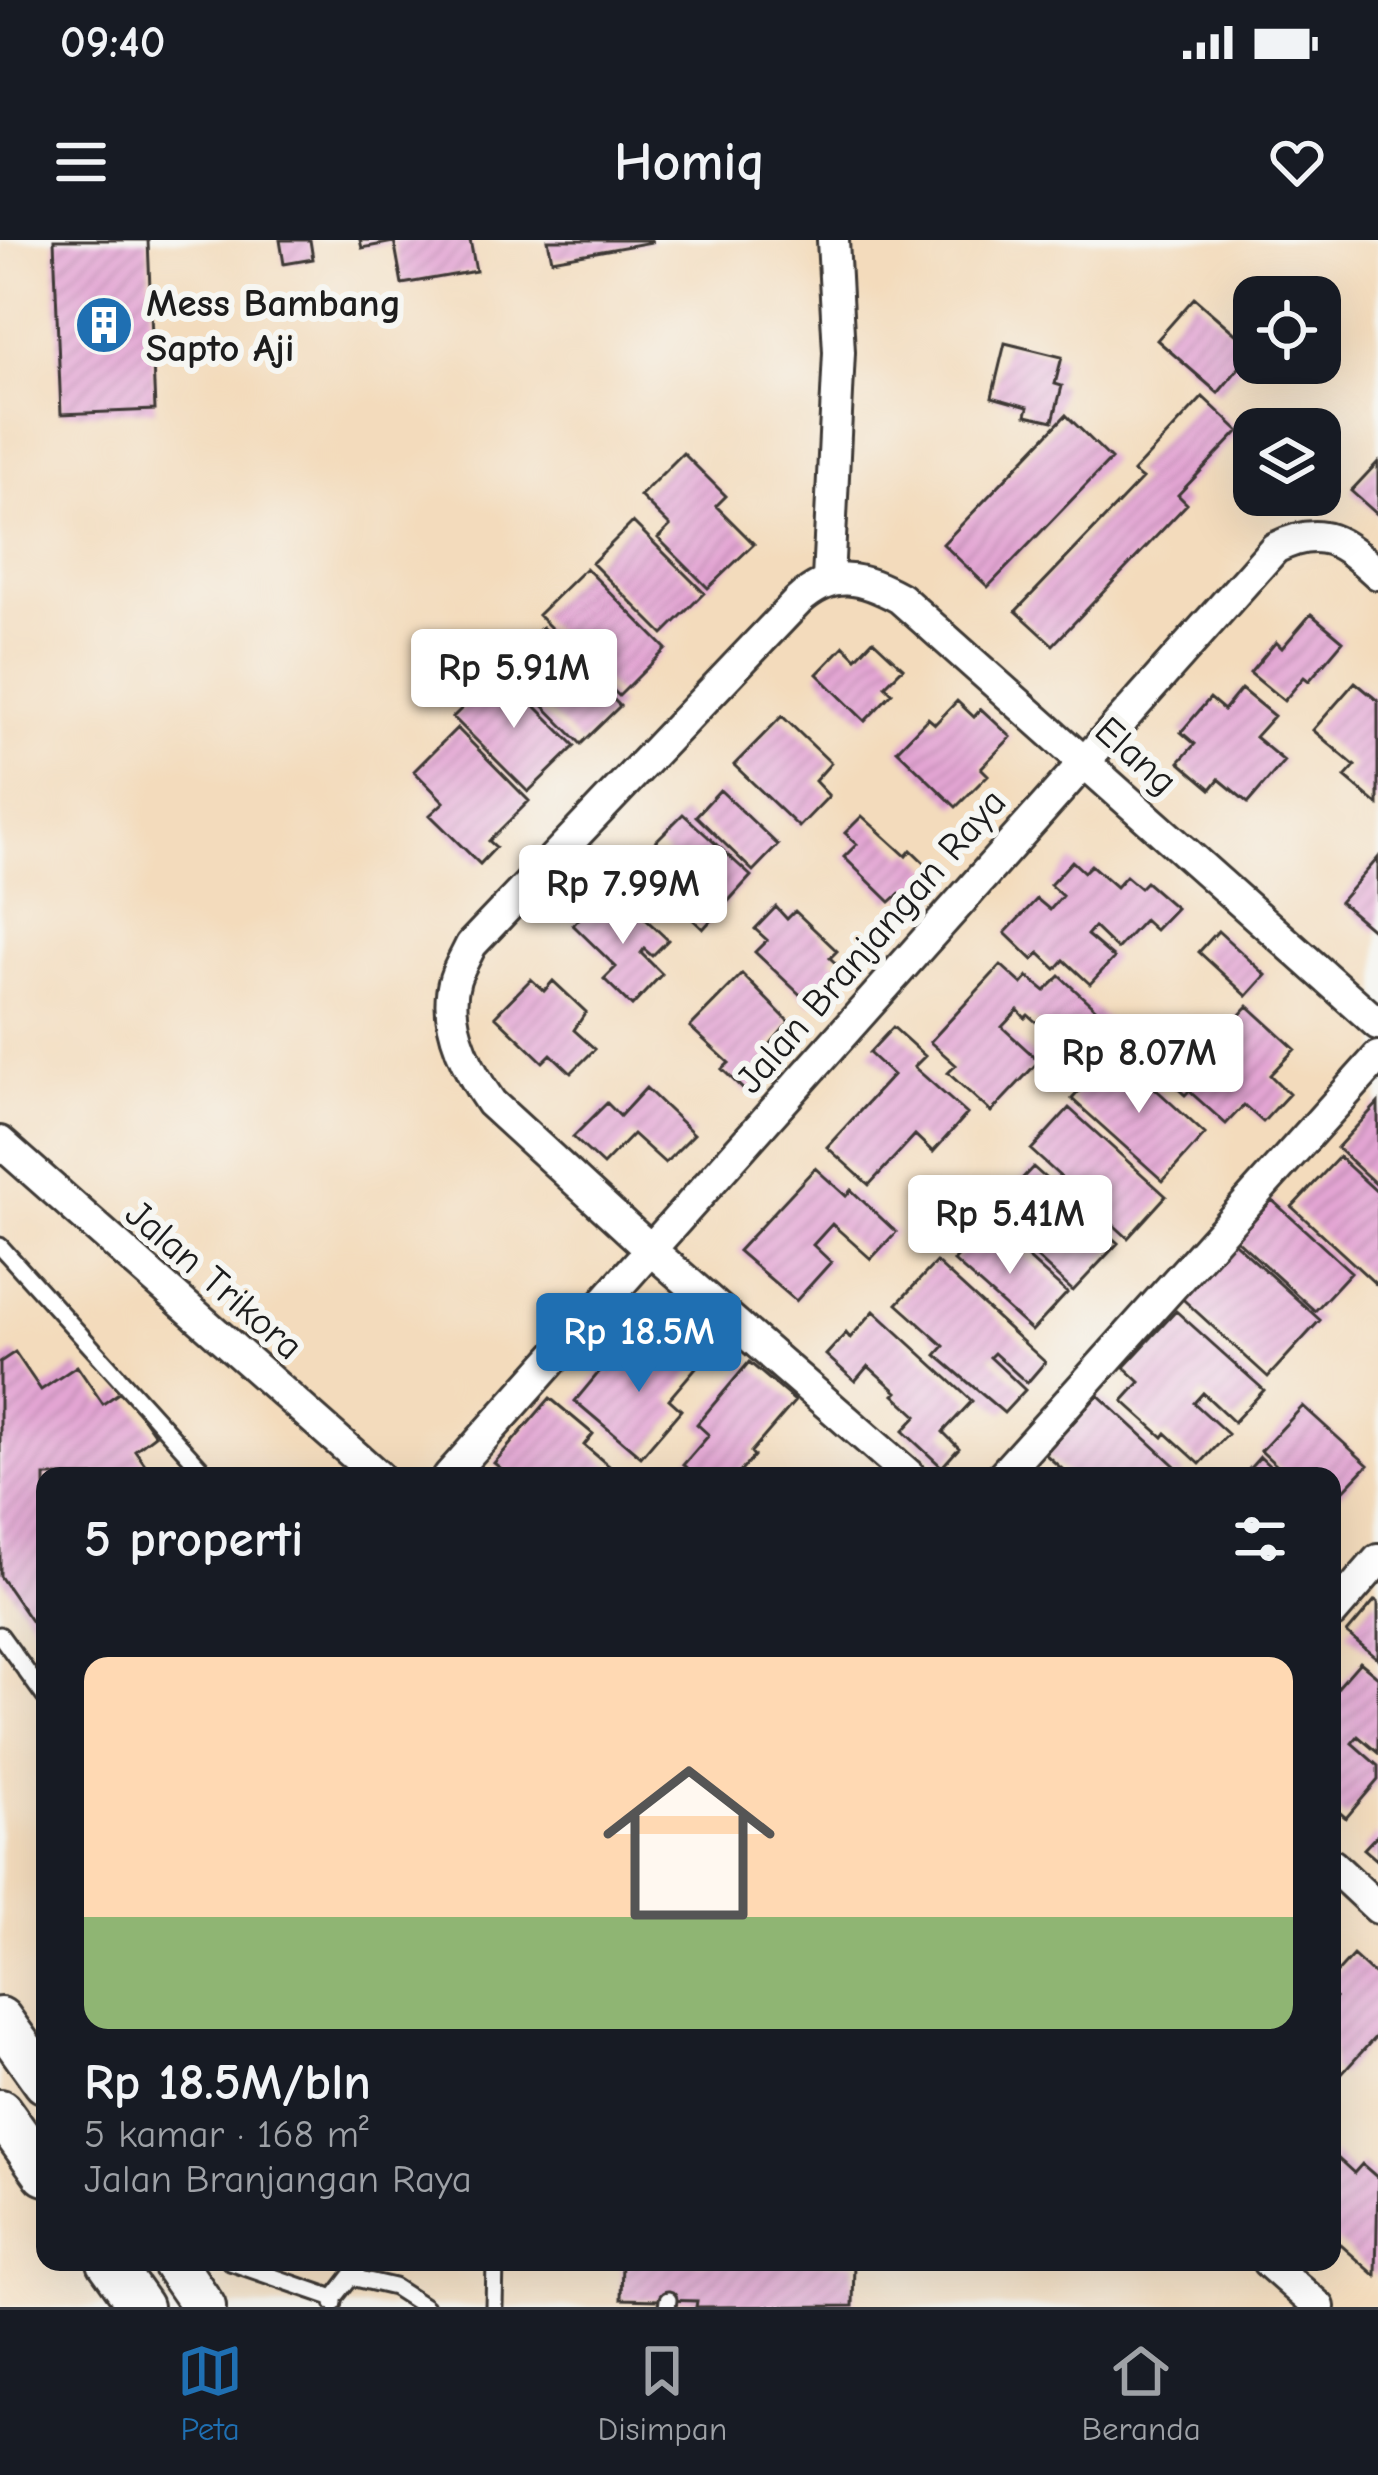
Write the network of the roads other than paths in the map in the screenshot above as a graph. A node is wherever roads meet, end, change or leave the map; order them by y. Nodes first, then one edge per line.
1 (833, 240) edge
2 (1378, 574) edge
3 (827, 580) junction
4 (1083, 760) junction
5 (1378, 1024) edge
6 (1378, 1057) edge
7 (0, 1142) edge
8 (0, 1246) edge
9 (651, 1250) junction
10 (200, 1467) edge
11 (368, 1467) edge
12 (457, 1467) edge
13 (900, 1467) edge
14 (1010, 1467) edge
15 (1378, 1560) edge
16 (1341, 1603) edge
17 (0, 1634) edge
18 (36, 1684) edge
19 (1341, 1873) edge
20 (1378, 1908) edge
21 (0, 2019) edge
22 (36, 2069) edge
23 (0, 2111) edge
24 (36, 2161) edge
25 (115, 2271) edge
26 (179, 2271) edge
27 (253, 2271) edge
28 (355, 2271) edge
29 (495, 2271) edge
30 (1278, 2271) edge
31 (351, 2277) junction
32 (334, 2302) edge
33 (141, 2307) edge
34 (204, 2307) edge
35 (425, 2307) edge
36 (494, 2307) edge
37 (1319, 2307) edge

1 - 3 street
2 - 4 street, Jalan Branjangan Raya
3 - 4 street, Elang
3 - 9 street
4 - 5 street, Elang
4 - 9 street, Jalan Branjangan Raya
6 - 14 street
7 - 11 street, Jalan Trikora
8 - 10 lane
9 - 12 street, Jalan Branjangan Raya
9 - 13 street
15 - 16 street
17 - 18 lane
19 - 20 street
21 - 22 street
23 - 24 street
25 - 33 street
26 - 34 street
27 - 32 lane
28 - 31 lane
29 - 36 lane
30 - 37 street
31 - 32 lane
31 - 35 lane

